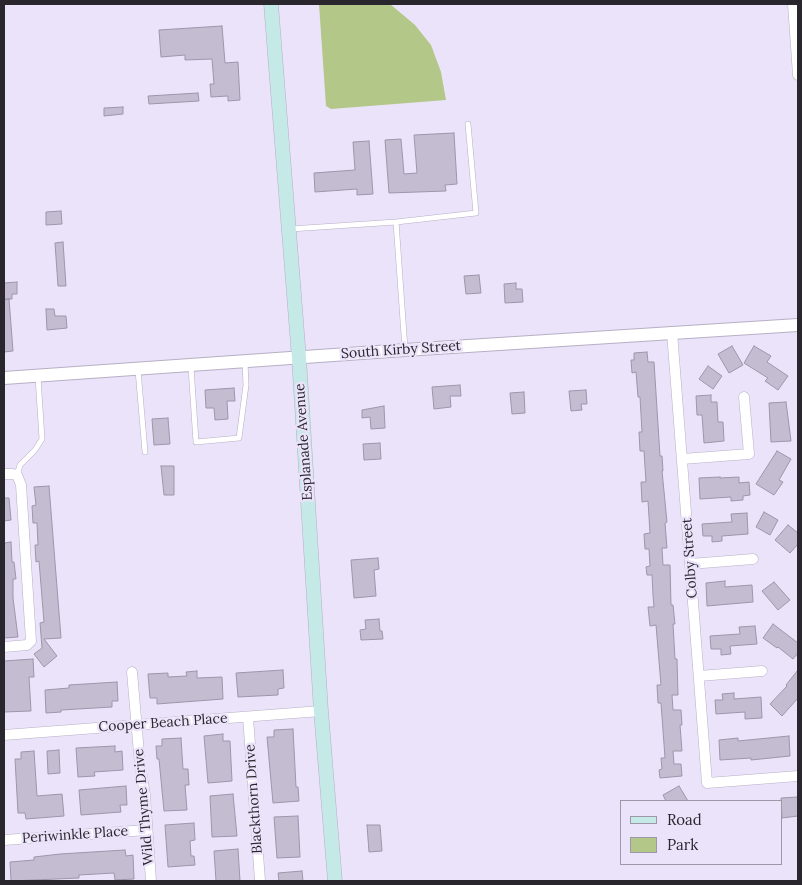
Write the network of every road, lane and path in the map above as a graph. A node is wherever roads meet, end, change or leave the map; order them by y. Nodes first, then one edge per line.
1 (271, 4) edge
2 (793, 4) edge
3 (798, 75) edge
4 (468, 124) dead end
5 (396, 222) junction
6 (289, 230) junction
7 (798, 325) edge
8 (672, 332) junction
9 (405, 350) junction
10 (299, 358) junction
11 (245, 362) junction
12 (191, 366) junction
13 (138, 370) junction
14 (38, 376) junction
15 (4, 378) edge
16 (744, 397) dead end
17 (145, 452) dead end
18 (682, 459) junction
19 (4, 474) edge
20 (17, 476) junction
21 (753, 560) dead end
22 (690, 564) junction
23 (4, 647) edge
24 (762, 671) dead end
25 (132, 672) dead end
26 (699, 676) junction
27 (322, 711) junction
28 (248, 717) junction
29 (136, 725) junction
30 (4, 735) edge
31 (798, 776) edge
32 (147, 830) junction
33 (4, 840) edge
34 (151, 881) edge
35 (260, 881) edge
36 (335, 881) edge

1 - 6 main road, Esplanade Avenue
2 - 3 street
4 - 5 lane
5 - 6 lane
5 - 9 lane
6 - 10 main road, Esplanade Avenue
7 - 8 street, South Kirby Street
8 - 9 street, South Kirby Street
8 - 18 street, Colby Street
9 - 10 street, South Kirby Street
10 - 11 street, South Kirby Street
10 - 27 main road, Esplanade Avenue
11 - 12 street, South Kirby Street
11 - 12 lane
12 - 13 street, South Kirby Street
13 - 14 street, South Kirby Street
13 - 17 lane
14 - 15 street, South Kirby Street
14 - 20 lane
16 - 18 street
18 - 22 street, Colby Street
19 - 20 street
20 - 23 street
21 - 22 street
22 - 26 street, Colby Street
24 - 26 street
25 - 29 street, Wild Thyme Drive
26 - 31 street, Colby Street
27 - 28 street, Cooper Beach Place
27 - 36 main road, Esplanade Avenue
28 - 29 street, Cooper Beach Place
28 - 35 street, Blackthorn Drive
29 - 30 street, Cooper Beach Place
29 - 32 street, Wild Thyme Drive
32 - 33 street, Periwinkle Place
32 - 34 street, Wild Thyme Drive

